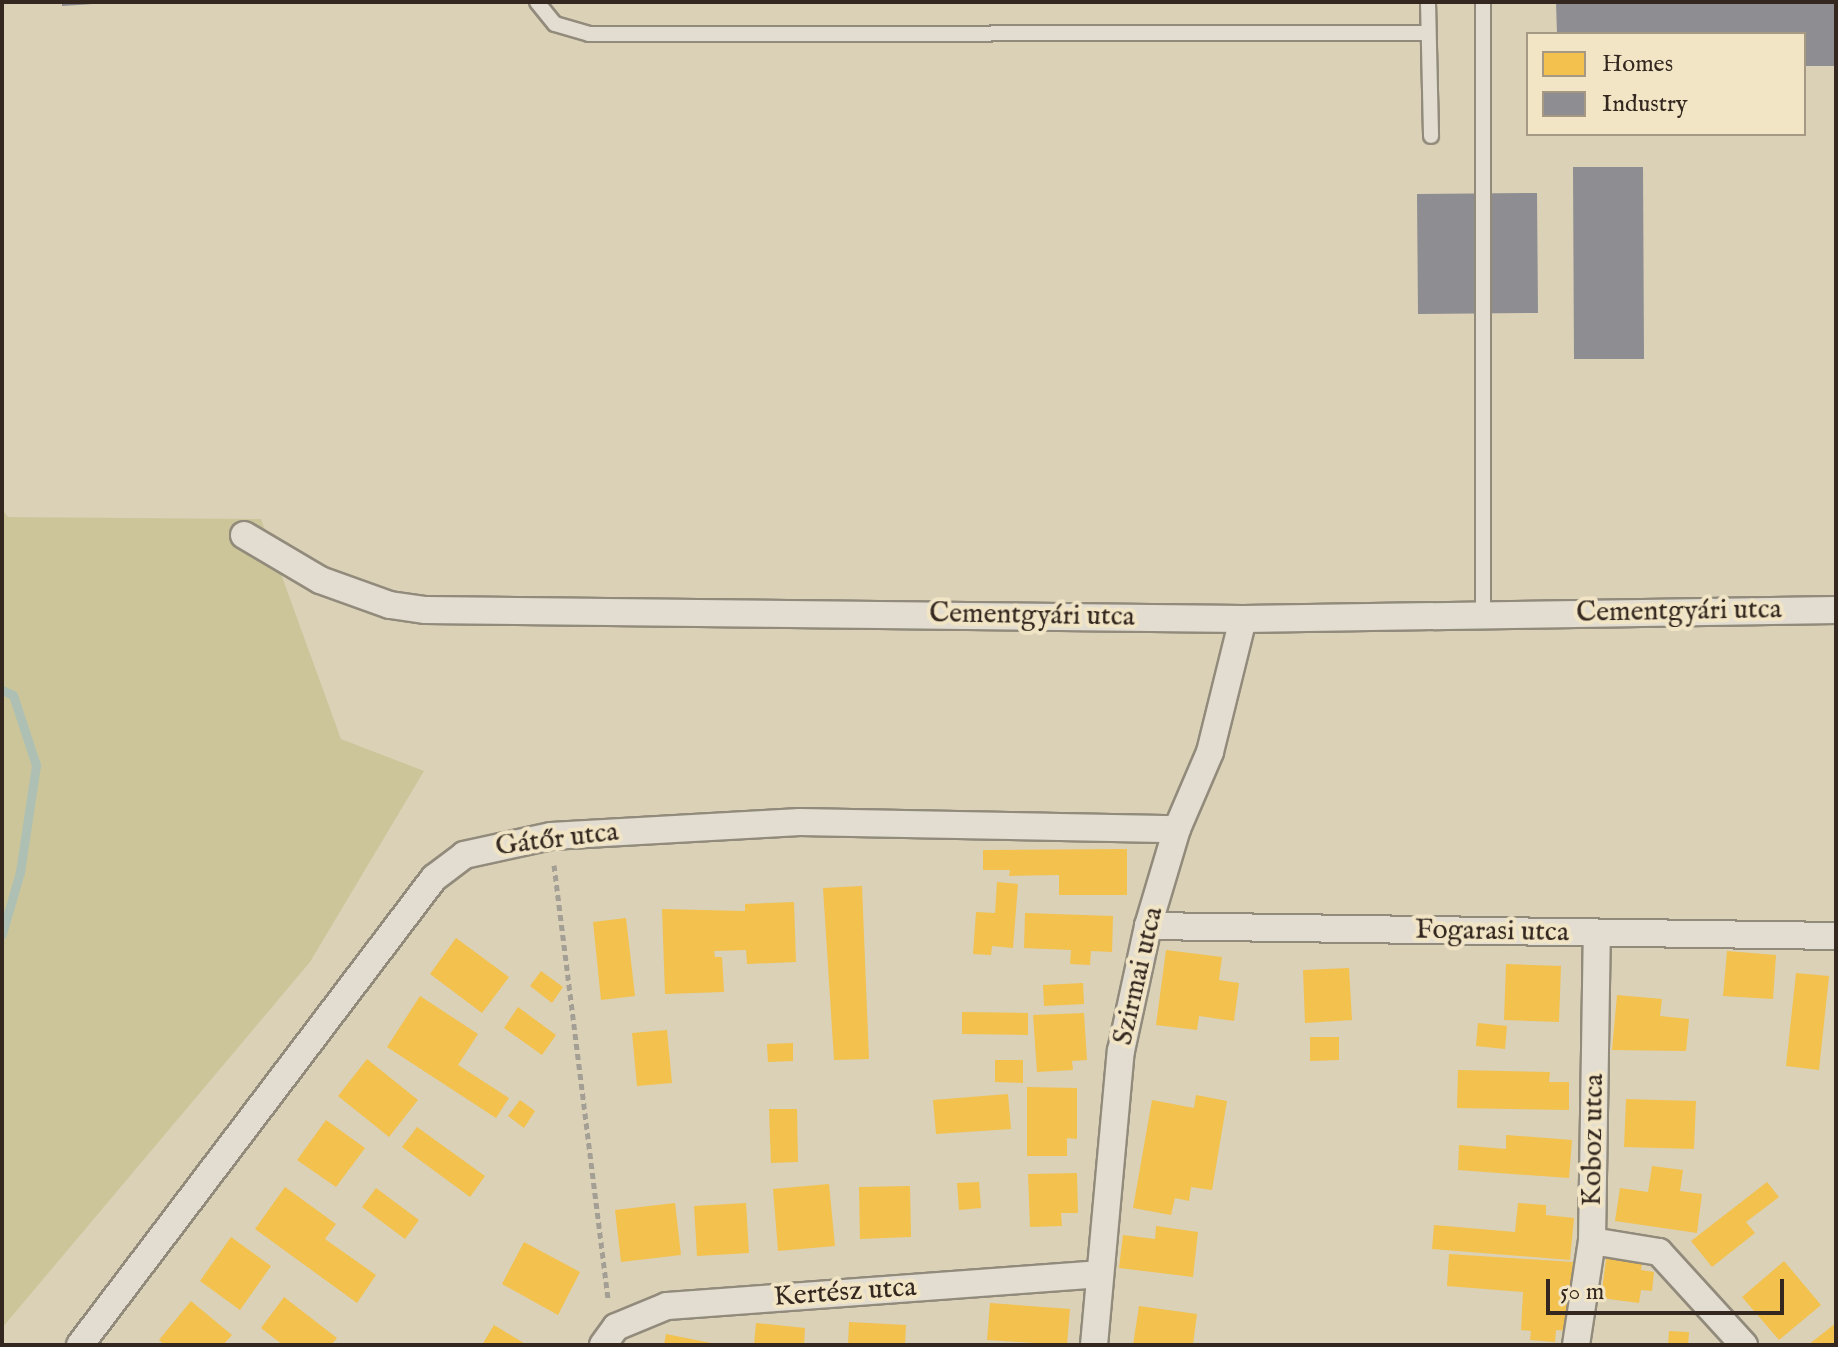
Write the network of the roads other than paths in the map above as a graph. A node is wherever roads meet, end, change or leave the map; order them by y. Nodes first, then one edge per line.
1 (537, 2) edge
2 (1428, 2) edge
3 (1483, 2) edge
4 (1428, 33) junction
5 (1431, 136) dead end
6 (244, 535) dead end
7 (1836, 610) edge
8 (1483, 616) junction
9 (1243, 619) junction
10 (1177, 829) junction
11 (1148, 926) junction
12 (1597, 933) junction
13 (1832, 942) edge
14 (1592, 1241) junction
15 (1099, 1274) junction
16 (610, 1336) edge
17 (80, 1345) edge
18 (1094, 1345) edge
19 (1576, 1345) edge
20 (1744, 1345) edge

1 - 4 lane
2 - 4 lane
3 - 8 lane
4 - 5 lane
6 - 9 street, Cementgyári utca
7 - 8 street, Cementgyári utca
8 - 9 street, Cementgyári utca
9 - 10 street, Szirmai utca
10 - 11 street, Szirmai utca
10 - 17 street, Gátőr utca
11 - 12 street, Fogarasi utca
11 - 15 street, Szirmai utca
12 - 13 street, Fogarasi utca
12 - 14 street, Koboz utca
14 - 19 street, Koboz utca
14 - 20 street
15 - 16 street, Kertész utca
15 - 18 street, Szirmai utca

